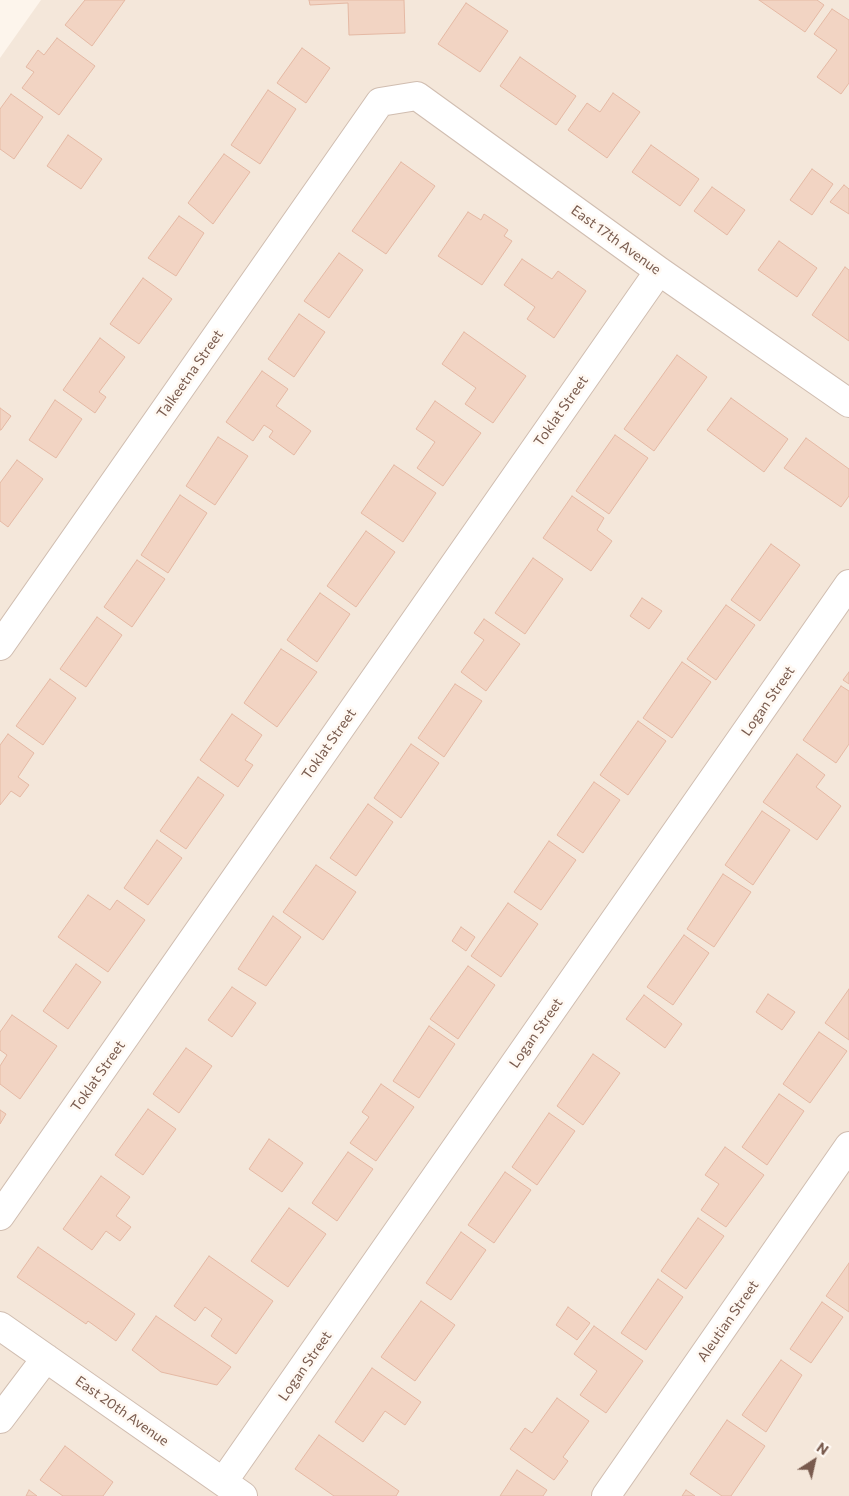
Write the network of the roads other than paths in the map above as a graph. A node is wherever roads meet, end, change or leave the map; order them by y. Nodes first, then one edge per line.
1 (380, 102) joint
2 (659, 271) junction
3 (849, 403) edge
4 (849, 584) edge
5 (0, 646) edge
6 (849, 1146) edge
7 (0, 1216) edge
8 (0, 1326) edge
9 (46, 1358) junction
10 (0, 1419) edge
11 (233, 1489) edge
12 (606, 1496) edge

1 - 2 street, East 17th Avenue
1 - 5 street, Talkeetna Street
2 - 3 street, East 17th Avenue
2 - 7 street, Toklat Street
4 - 11 street, Logan Street
6 - 12 street, Aleutian Street
8 - 9 street, East 20th Avenue
9 - 10 street
9 - 11 street, East 20th Avenue

